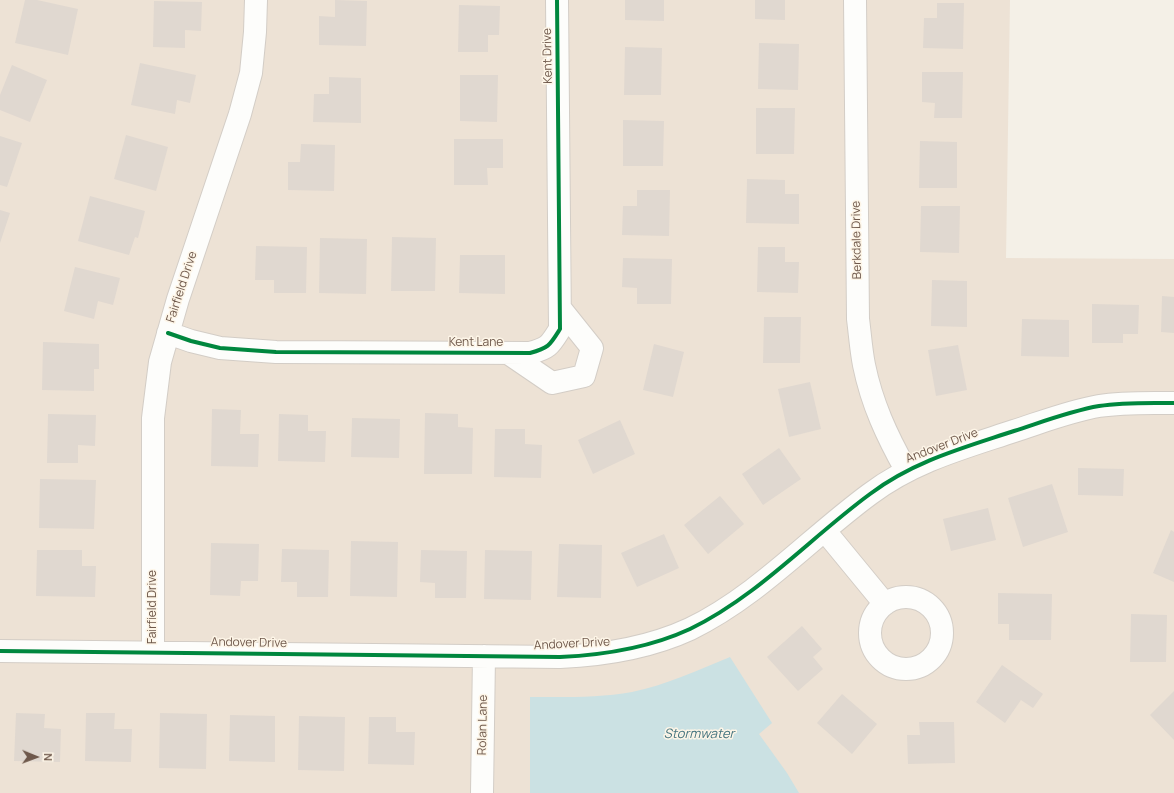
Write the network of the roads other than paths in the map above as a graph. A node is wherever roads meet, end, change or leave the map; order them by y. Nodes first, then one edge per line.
1 (256, 0) edge
2 (557, 0) edge
3 (855, 0) edge
4 (558, 112) joint
5 (560, 308) junction
6 (168, 334) junction
7 (508, 353) junction
8 (1174, 403) edge
9 (906, 470) junction
10 (824, 531) junction
11 (885, 604) dead end
12 (0, 651) edge
13 (153, 652) junction
14 (484, 656) junction
15 (482, 793) edge

1 - 6 street, Fairfield Drive
2 - 4 street, Kent Drive
3 - 9 street, Berkdale Drive
4 - 5 street, Kent Lane
5 - 7 street, Kent Lane
5 - 7 street
6 - 7 street, Kent Lane
6 - 13 street, Fairfield Drive
8 - 9 street, Andover Drive
9 - 10 street, Andover Drive
10 - 11 street
10 - 14 street, Andover Drive
12 - 13 street, Andover Drive
13 - 14 street, Andover Drive
14 - 15 street, Rolan Lane

